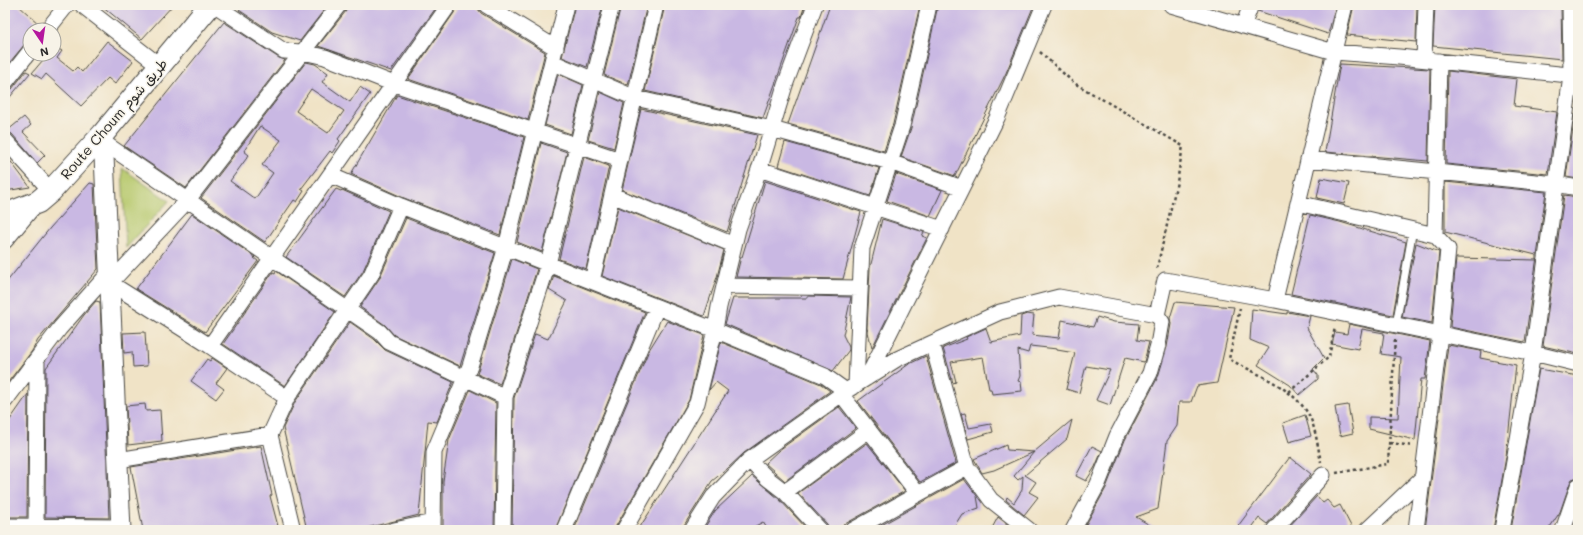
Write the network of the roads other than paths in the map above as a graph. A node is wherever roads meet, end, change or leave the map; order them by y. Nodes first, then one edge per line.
1 (67, 5) edge
2 (82, 5) edge
3 (210, 5) edge
4 (215, 5) edge
5 (339, 5) edge
6 (449, 5) edge
7 (486, 5) edge
8 (566, 5) edge
9 (612, 5) edge
10 (656, 5) edge
11 (815, 5) edge
12 (929, 5) edge
13 (1044, 5) edge
14 (1171, 5) edge
15 (1250, 5) edge
16 (1345, 5) edge
17 (1426, 5) edge
18 (1570, 5) edge
19 (53, 22) edge
20 (1243, 26) junction
21 (1574, 26) edge
22 (556, 48) junction
23 (303, 52) junction
24 (1334, 52) junction
25 (1432, 60) junction
26 (22, 61) edge
27 (552, 62) junction
28 (160, 66) junction
29 (1574, 76) edge
30 (593, 80) junction
31 (5, 83) edge
32 (394, 84) junction
33 (635, 98) junction
34 (772, 129) junction
35 (535, 131) junction
36 (103, 138) junction
37 (5, 140) edge
38 (577, 146) junction
39 (1308, 159) junction
40 (620, 160) junction
41 (890, 162) junction
42 (759, 169) junction
43 (1437, 172) junction
44 (330, 175) junction
45 (1556, 184) junction
46 (962, 188) junction
47 (1578, 188) edge
48 (612, 195) junction
49 (45, 197) junction
50 (187, 200) junction
51 (1298, 203) junction
52 (401, 206) junction
53 (876, 207) junction
54 (5, 215) edge
55 (942, 229) junction
56 (1413, 229) junction
57 (1435, 235) junction
58 (5, 241) edge
59 (734, 245) junction
60 (506, 247) junction
61 (272, 258) junction
62 (548, 264) junction
63 (109, 278) junction
64 (592, 281) junction
65 (724, 286) junction
66 (860, 288) junction
67 (1275, 300) junction
68 (657, 307) junction
69 (348, 310) junction
70 (1157, 315) junction
71 (1396, 325) junction
72 (715, 330) junction
73 (1440, 334) junction
74 (932, 343) junction
75 (210, 346) junction
76 (1533, 353) junction
77 (37, 359) junction
78 (1578, 364) edge
79 (465, 378) junction
80 (852, 387) junction
81 (505, 397) junction
82 (287, 398) junction
83 (5, 401) edge
84 (868, 430) junction
85 (270, 435) junction
86 (118, 460) junction
87 (749, 460) junction
88 (967, 467) junction
89 (1323, 475) road end
90 (1422, 478) junction
91 (1578, 486) edge
92 (785, 492) junction
93 (918, 494) junction
94 (5, 526) edge
95 (433, 526) edge
96 (36, 528) edge
97 (121, 529) edge
98 (293, 530) edge
99 (394, 530) edge
100 (503, 530) edge
101 (564, 530) edge
102 (624, 530) edge
103 (692, 530) edge
104 (820, 530) edge
105 (853, 530) edge
106 (1029, 530) edge
107 (1073, 530) edge
108 (1274, 530) edge
109 (1367, 530) edge
110 (1416, 530) edge
111 (1502, 530) edge
112 (1563, 530) edge

1 - 19 street
2 - 28 street
3 - 28 highway, Route Choum طريق شوم
4 - 23 street
5 - 23 street
6 - 32 street
7 - 22 street
8 - 22 street
9 - 30 street
10 - 33 street
11 - 34 street
12 - 41 street
13 - 46 street
14 - 20 street
15 - 20 street
16 - 24 street
17 - 25 street
18 - 21 street
20 - 24 street
21 - 29 street
22 - 27 street
23 - 32 street
23 - 50 street
24 - 25 street
24 - 39 street
25 - 29 street
25 - 43 street
26 - 31 street
27 - 30 street
27 - 35 street
28 - 36 highway, Route Choum طريق شوم
29 - 45 street
30 - 33 street
30 - 38 street
32 - 35 street
32 - 44 street
33 - 34 street
33 - 40 street
34 - 41 street
34 - 42 street
35 - 38 street
35 - 60 street
36 - 49 highway, Route Choum طريق شوم
36 - 50 street
36 - 63 street
37 - 49 street
38 - 40 street
38 - 62 street
39 - 43 street
39 - 51 street
40 - 48 street
41 - 46 street
41 - 53 street
42 - 53 street
42 - 59 street
43 - 45 street
43 - 57 street
44 - 52 street
44 - 61 street
45 - 47 street
45 - 76 street
46 - 55 street
48 - 59 street
48 - 64 street
49 - 54 highway, Route Choum طريق شوم
49 - 58 street
50 - 61 street
50 - 63 street
51 - 56 street
51 - 67 street
52 - 60 street
52 - 69 street
53 - 55 street
53 - 66 street
55 - 80 street
56 - 57 street
56 - 71 lane
57 - 73 street
59 - 65 street
60 - 62 street
60 - 79 street
61 - 69 street
61 - 75 street
62 - 64 street
62 - 81 street
63 - 75 street
63 - 77 street
63 - 86 street
64 - 68 street
65 - 66 street
65 - 72 street
66 - 80 street
67 - 70 street
67 - 71 street
68 - 72 street
68 - 101 street
69 - 79 street
69 - 82 street
70 - 74 street
70 - 107 street
71 - 73 street
72 - 80 street
72 - 102 street
73 - 76 street
73 - 90 street
74 - 80 street
74 - 88 street
75 - 82 street
76 - 78 street
76 - 111 street
77 - 83 street
77 - 96 street
79 - 81 street
79 - 95 street
80 - 84 street
80 - 87 street
81 - 100 street
82 - 85 street
84 - 92 street
84 - 93 street
85 - 86 street
85 - 98 street
86 - 97 street
87 - 92 street
87 - 103 street
88 - 93 street
88 - 106 street
89 - 108 street
90 - 109 street
90 - 110 street
91 - 112 street
92 - 104 street
93 - 105 street
94 - 96 street
95 - 99 street
96 - 97 street

